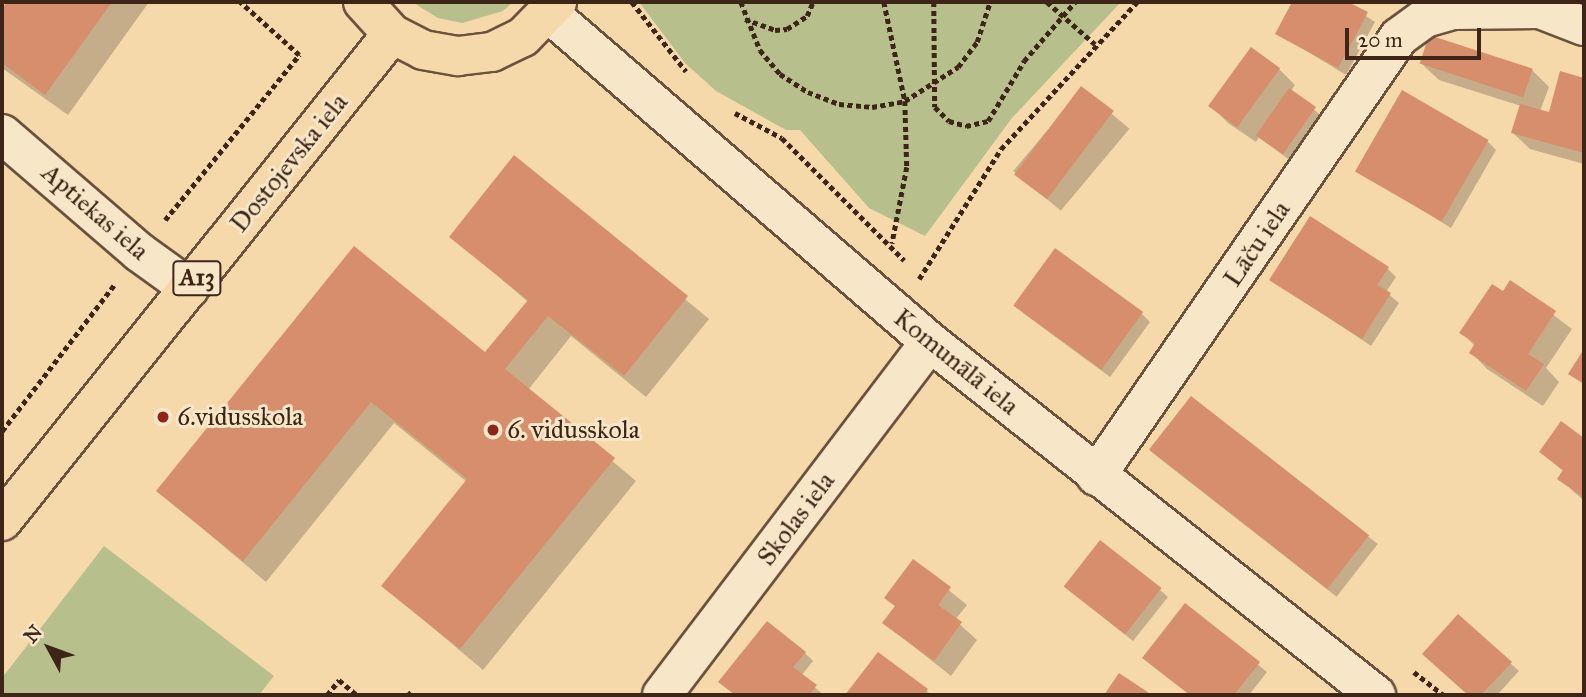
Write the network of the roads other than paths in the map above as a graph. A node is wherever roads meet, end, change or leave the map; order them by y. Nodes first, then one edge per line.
1 (363, 2) edge
2 (553, 8) edge
3 (1584, 26) edge
4 (392, 34) junction
5 (2, 134) edge
6 (189, 288) junction
7 (930, 342) junction
8 (1096, 476) junction
9 (2, 521) edge
10 (662, 695) edge
11 (1376, 695) edge

1 - 4 main road
2 - 4 main road
2 - 7 street, Komunālā iela
3 - 8 street, Lāču iela
4 - 6 main road, Dostojevska iela / A13
5 - 6 street, Aptiekas iela
6 - 9 main road, Dostojevska iela / A13
7 - 8 street, Komunālā iela
7 - 10 street, Skolas iela
8 - 11 street, Komunālā iela

